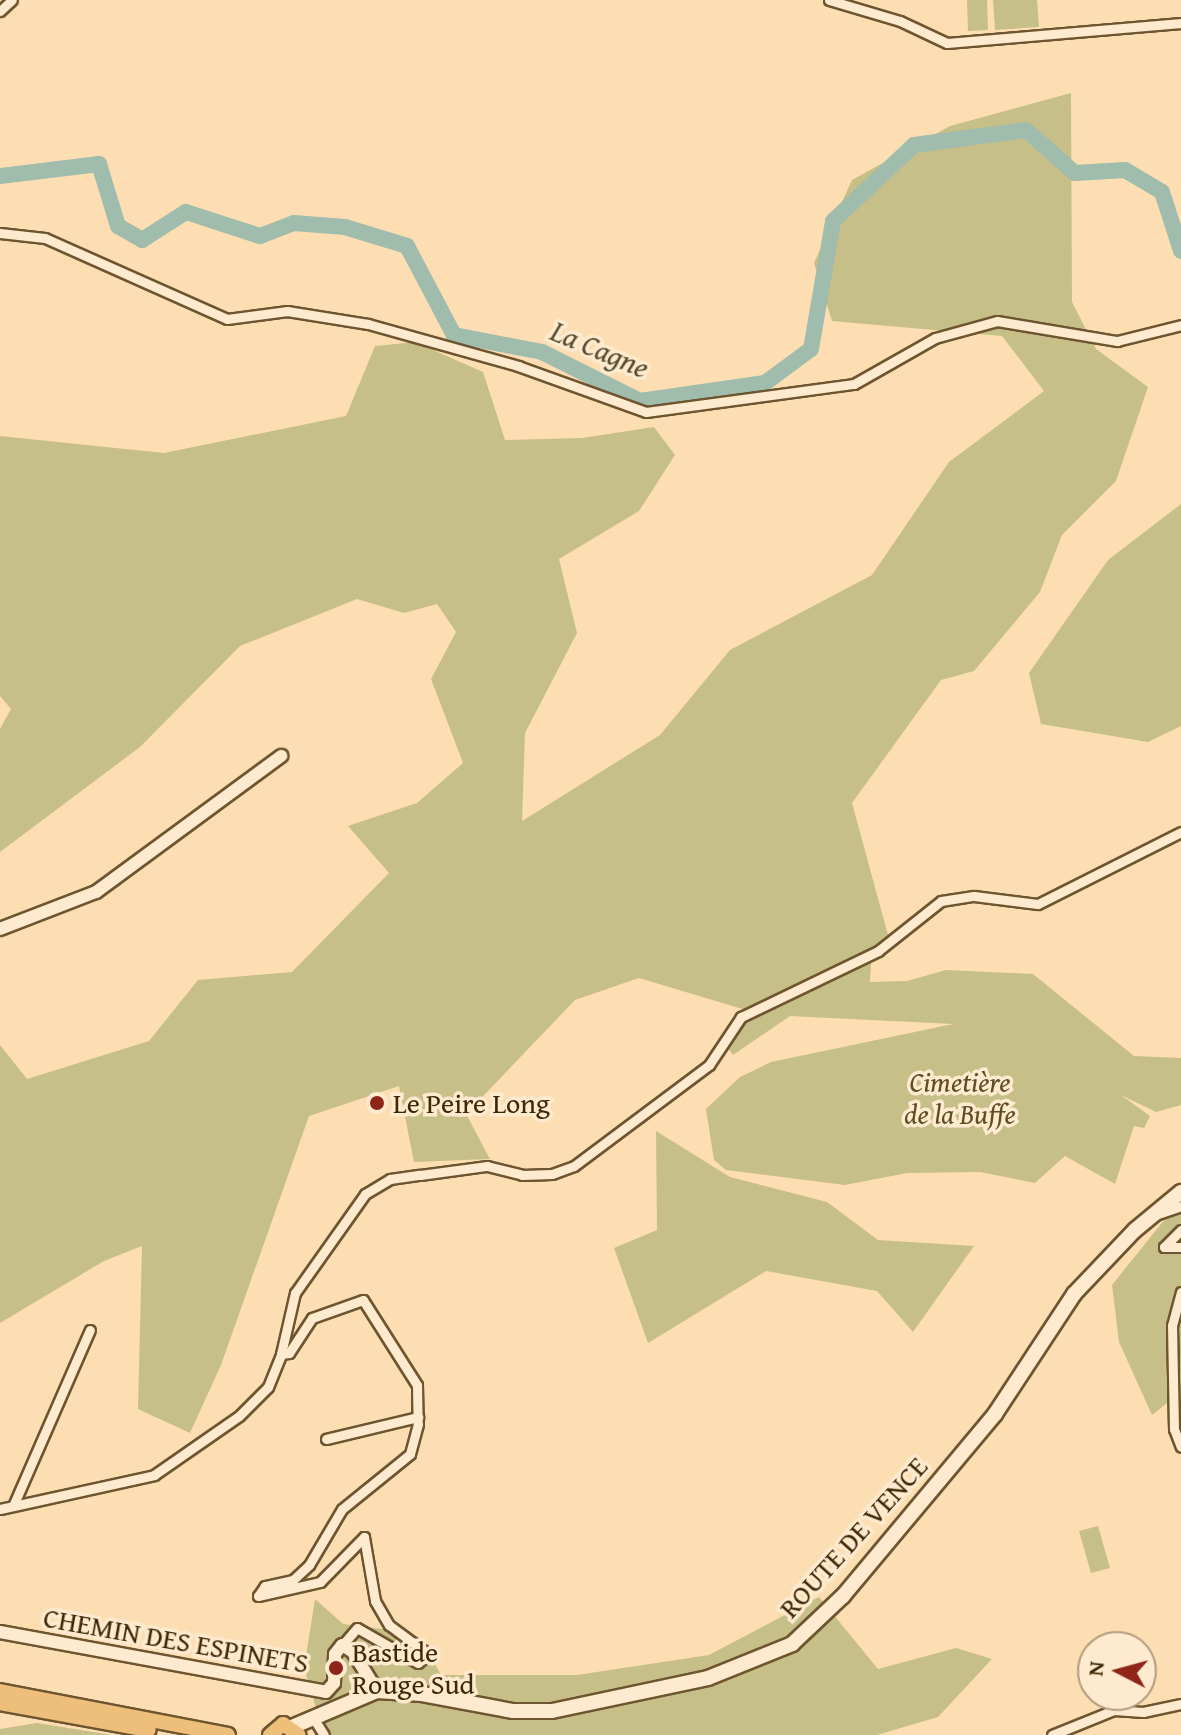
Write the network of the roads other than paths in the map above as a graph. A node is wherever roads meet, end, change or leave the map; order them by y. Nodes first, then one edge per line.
1 (12, 0) edge
2 (829, 0) edge
3 (0, 11) edge
4 (1181, 23) edge
5 (0, 233) edge
6 (1181, 325) edge
7 (281, 756) dead end
8 (1181, 832) edge
9 (0, 929) edge
10 (1181, 1192) edge
11 (1181, 1206) edge
12 (1153, 1214) junction
13 (1181, 1230) edge
14 (1181, 1247) edge
15 (1181, 1292) edge
16 (90, 1330) dead end
17 (281, 1354) junction
18 (418, 1417) junction
19 (326, 1439) dead end
20 (1181, 1447) edge
21 (13, 1506) junction
22 (0, 1509) edge
23 (0, 1632) edge
24 (342, 1645) junction
25 (0, 1691) edge
26 (377, 1691) junction
27 (0, 1703) edge
28 (1181, 1704) edge
29 (309, 1717) junction
30 (296, 1732) edge
31 (268, 1734) edge
32 (180, 1735) edge
33 (228, 1735) edge
34 (324, 1735) edge
35 (1052, 1735) edge

1 - 3 street
2 - 4 street
5 - 6 street
7 - 9 street
8 - 17 street
10 - 12 main road, ROUTE DE VENCE
11 - 12 street
12 - 26 main road, ROUTE DE VENCE
13 - 14 street
15 - 20 street
16 - 21 street
17 - 18 street
17 - 21 street
18 - 19 street
18 - 24 street
21 - 22 street
23 - 24 street, CHEMIN DES ESPINETS
24 - 26 street, CHEMIN DES ESPINETS
25 - 33 main road
26 - 29 main road, ROUTE DE VENCE
27 - 32 main road
28 - 35 street
29 - 30 main road
29 - 34 street
30 - 31 main road

